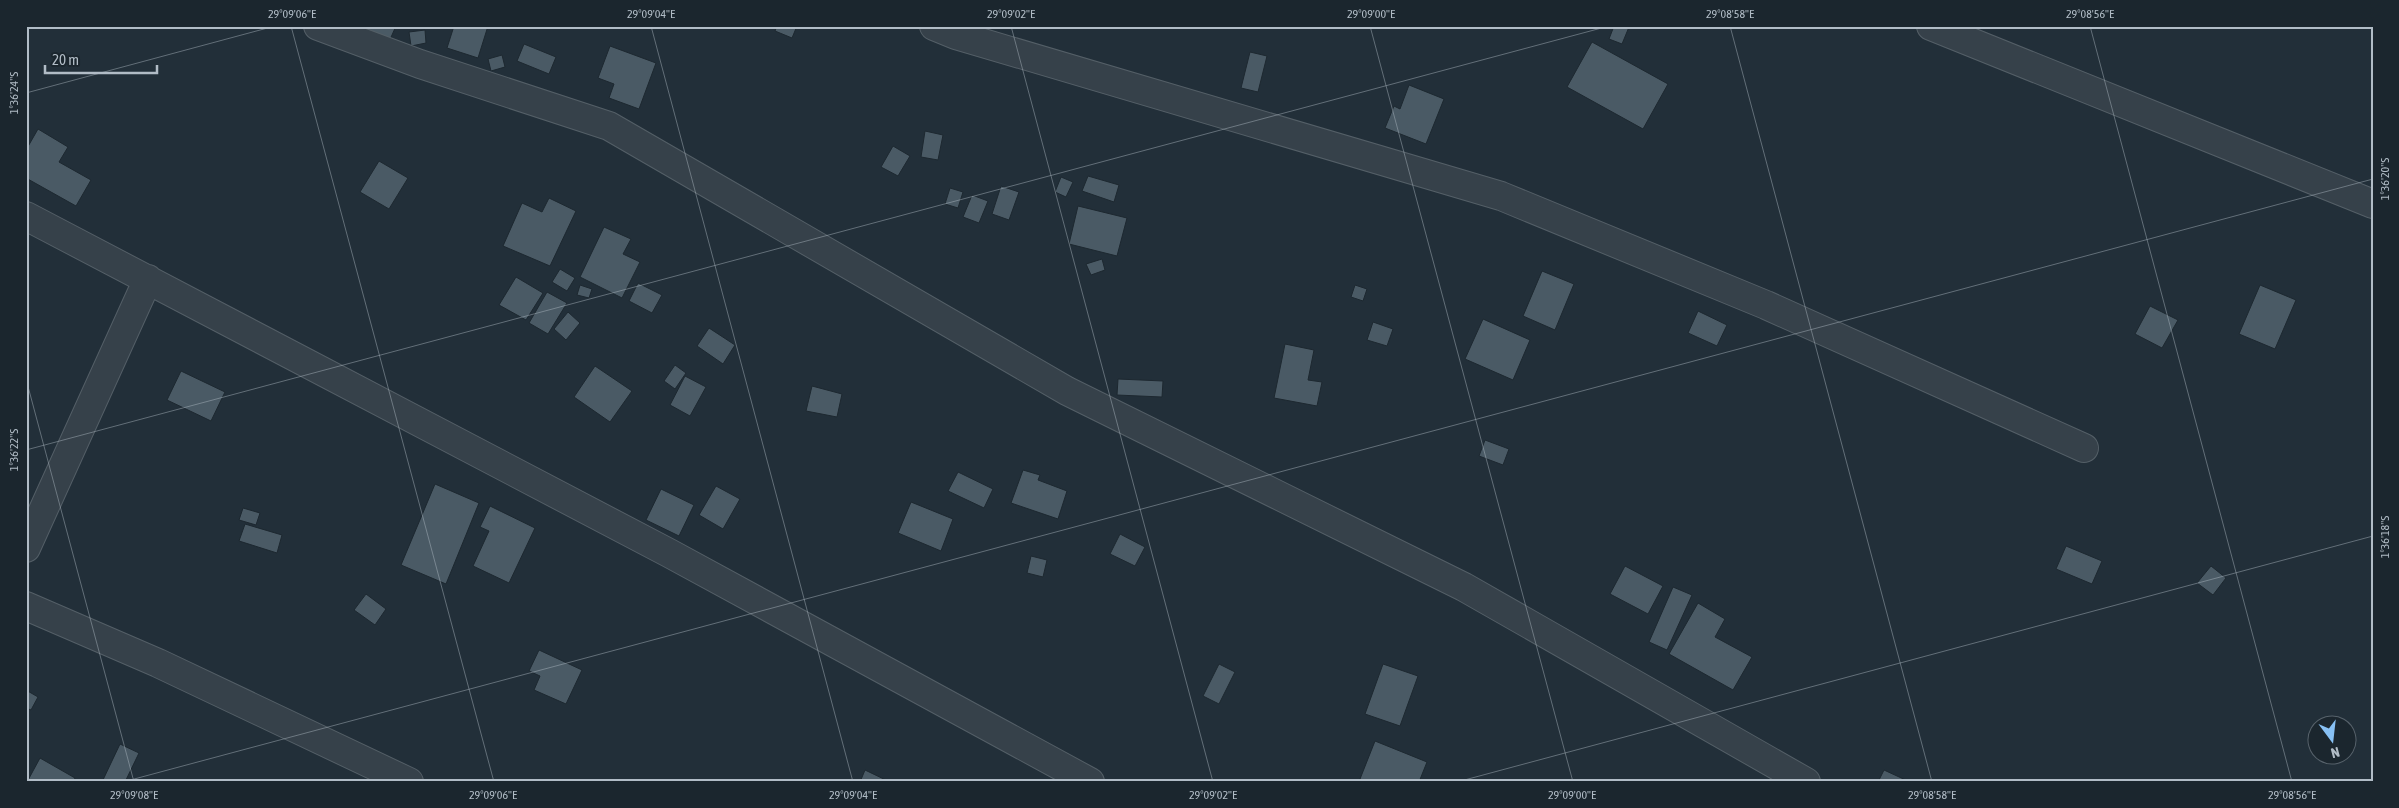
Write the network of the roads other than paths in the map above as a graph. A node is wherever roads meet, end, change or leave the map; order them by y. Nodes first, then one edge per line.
1 (318, 26) edge
2 (934, 26) edge
3 (1932, 26) edge
4 (2373, 204) edge
5 (26, 216) edge
6 (148, 279) junction
7 (2084, 448) dead end
8 (26, 548) edge
9 (26, 606) edge
10 (410, 782) edge
11 (1090, 782) edge
12 (1806, 782) edge

1 - 12 street
2 - 7 street
3 - 4 street
5 - 6 street
6 - 8 street
6 - 11 street
9 - 10 street

